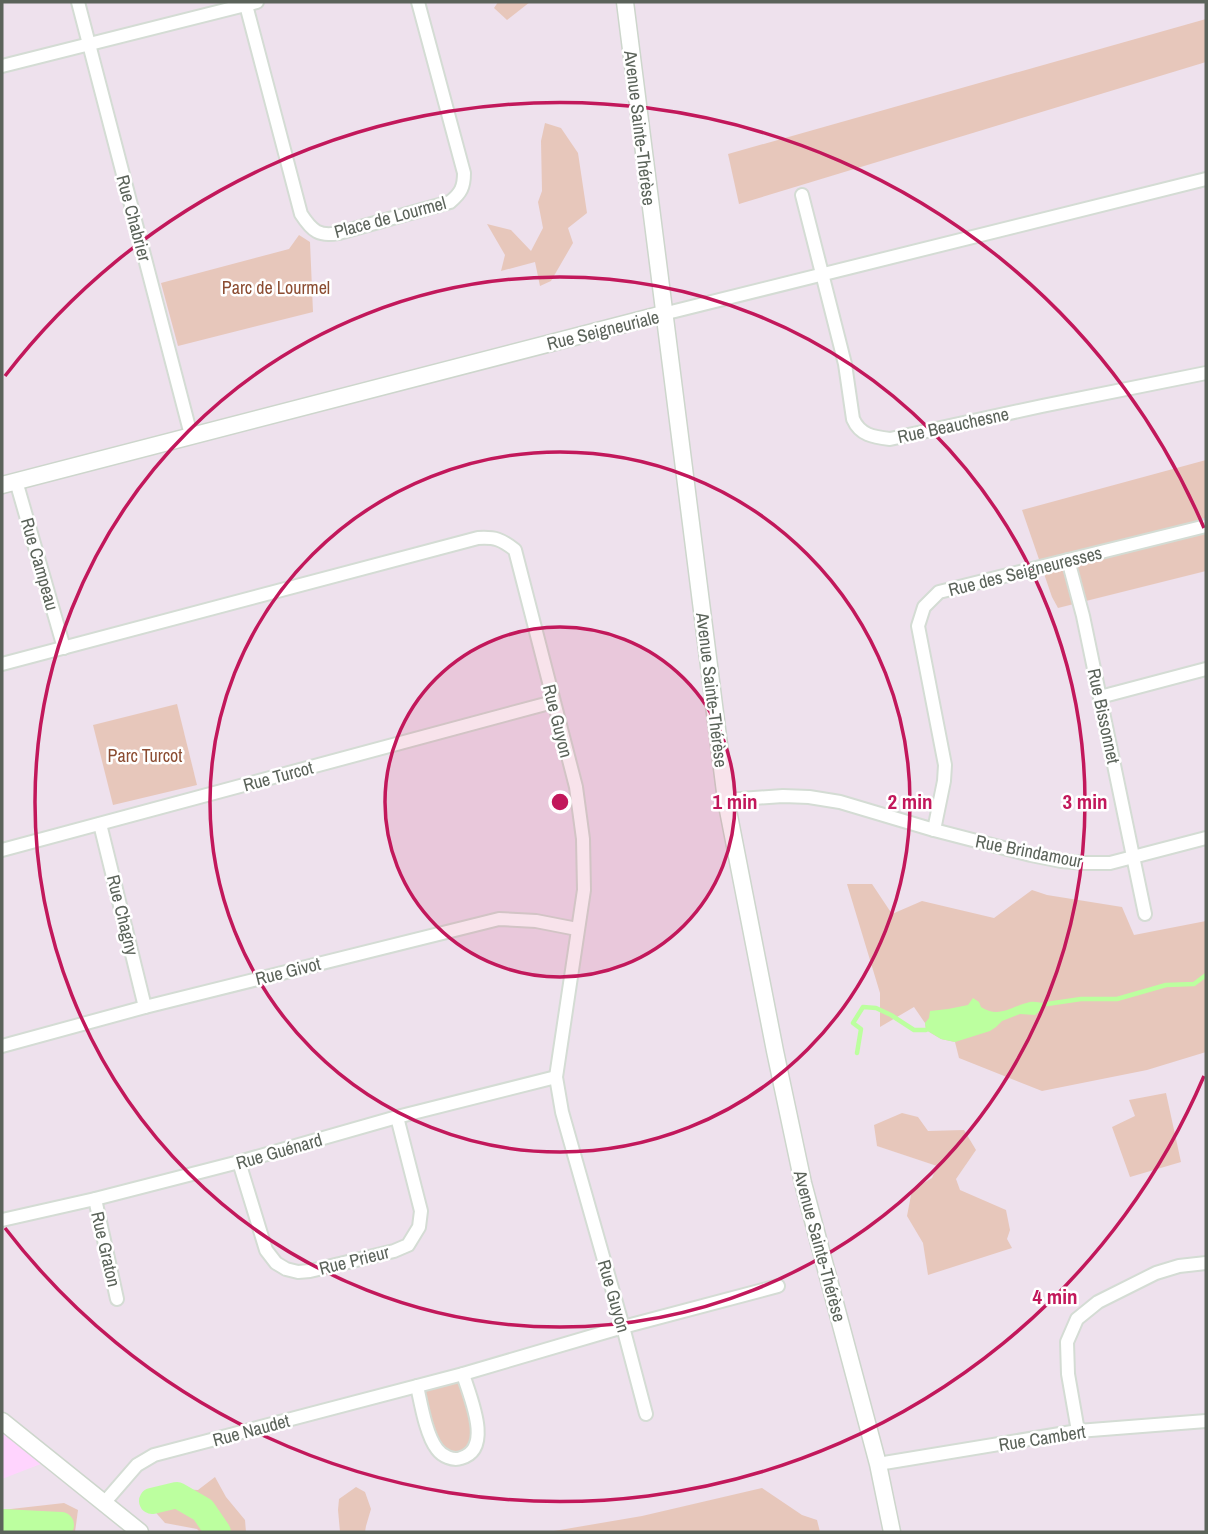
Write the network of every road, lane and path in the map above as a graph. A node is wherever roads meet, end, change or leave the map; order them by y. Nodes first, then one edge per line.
1 (78, 2) edge
2 (418, 2) edge
3 (625, 2) edge
4 (251, 3) edge
5 (89, 44) junction
6 (2, 66) edge
7 (1206, 179) edge
8 (802, 195) dead end
9 (822, 274) junction
10 (663, 314) junction
11 (1206, 373) edge
12 (191, 435) junction
13 (9, 483) edge
14 (1206, 526) edge
15 (1068, 560) junction
16 (64, 648) junction
17 (2, 663) edge
18 (1206, 669) edge
19 (1100, 697) junction
20 (553, 702) junction
21 (726, 800) junction
22 (100, 824) junction
23 (934, 830) junction
24 (1206, 838) edge
25 (2, 850) edge
26 (1133, 858) junction
27 (1145, 914) dead end
28 (577, 929) junction
29 (145, 1007) junction
30 (2, 1046) edge
31 (555, 1077) junction
32 (397, 1117) junction
33 (240, 1162) junction
34 (95, 1199) junction
35 (2, 1220) edge
36 (1206, 1263) edge
37 (778, 1286) dead end
38 (117, 1299) dead end
39 (623, 1327) junction
40 (463, 1374) junction
41 (417, 1386) junction
42 (646, 1414) dead end
43 (2, 1420) edge
44 (1206, 1421) edge
45 (1079, 1431) junction
46 (878, 1464) junction
47 (104, 1503) junction
48 (140, 1532) edge
49 (892, 1532) edge

1 - 5 street, Rue Chabrier
2 - 4 street, Place de Lourmel
3 - 10 street, Avenue Sainte-Thérèse
4 - 5 street, Place de Lourmel
5 - 6 street, Place de Lourmel
5 - 12 street, Rue Chabrier
7 - 9 street, Rue Seigneuriale
8 - 9 street
9 - 10 street, Rue Seigneuriale
9 - 11 street, Rue Beauchesne
10 - 12 street, Rue Seigneuriale
10 - 21 street, Avenue Sainte-Thérèse
12 - 13 street, Rue Seigneuriale
13 - 16 street, Rue Campeau
14 - 15 street, Rue des Seigneuresses
15 - 19 street, Rue Bissonnet
15 - 23 street, Rue des Seigneuresses
16 - 17 street, Rue Guyon
16 - 20 street, Rue Guyon
18 - 19 street
19 - 26 street, Rue Bissonnet
20 - 22 street, Rue Turcot
20 - 28 street, Rue Guyon
21 - 23 street, Rue Brindamour
21 - 46 street, Avenue Sainte-Thérèse
22 - 25 street, Rue Turcot
22 - 29 street, Rue Chagny
23 - 26 street, Rue Brindamour
24 - 26 street, Rue Brindamour
26 - 27 street, Rue Bissonnet
28 - 29 street, Rue Givot
28 - 31 street, Rue Guyon
29 - 30 street, Rue Givot
31 - 32 street, Rue Guénard
31 - 39 street, Rue Guyon
32 - 33 street, Rue Guénard
32 - 33 street, Rue Prieur
33 - 34 street, Rue Guénard
34 - 35 street, Rue Guénard
34 - 38 street, Rue Graton
36 - 45 street
37 - 39 street, Rue Naudet
39 - 40 street, Rue Naudet
39 - 42 street, Rue Guyon
40 - 41 street, Rue Naudet
40 - 41 street
41 - 47 street, Rue Naudet
43 - 47 street
44 - 45 street, Rue Cambert
45 - 46 street, Rue Cambert
46 - 49 street, Avenue Sainte-Thérèse
47 - 48 street

